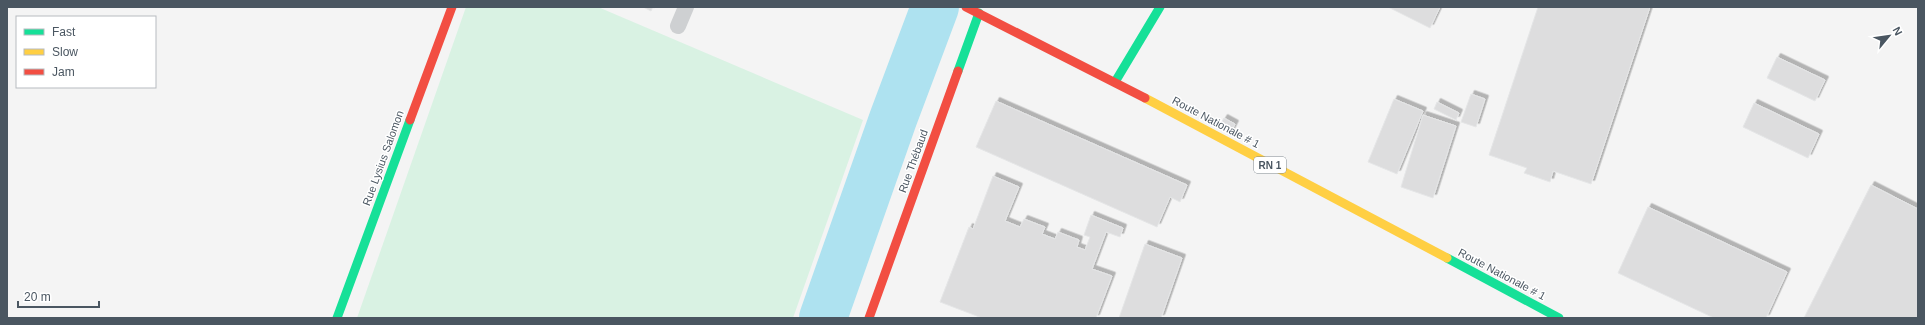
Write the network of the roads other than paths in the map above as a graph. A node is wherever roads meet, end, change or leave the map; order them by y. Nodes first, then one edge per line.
1 (452, 7) edge
2 (686, 7) edge
3 (966, 7) edge
4 (1160, 7) edge
5 (979, 13) junction
6 (678, 26) dead end
7 (1115, 82) junction
8 (337, 318) edge
9 (869, 318) edge
10 (1559, 318) edge

1 - 8 street, Rue Lysius Salomon
2 - 6 lane
3 - 5 street, Route Nationale # 1 / RN 1
4 - 7 street
5 - 7 street, Route Nationale # 1 / RN 1
5 - 9 street, Rue Thébaud
7 - 10 street, Route Nationale # 1 / RN 1

